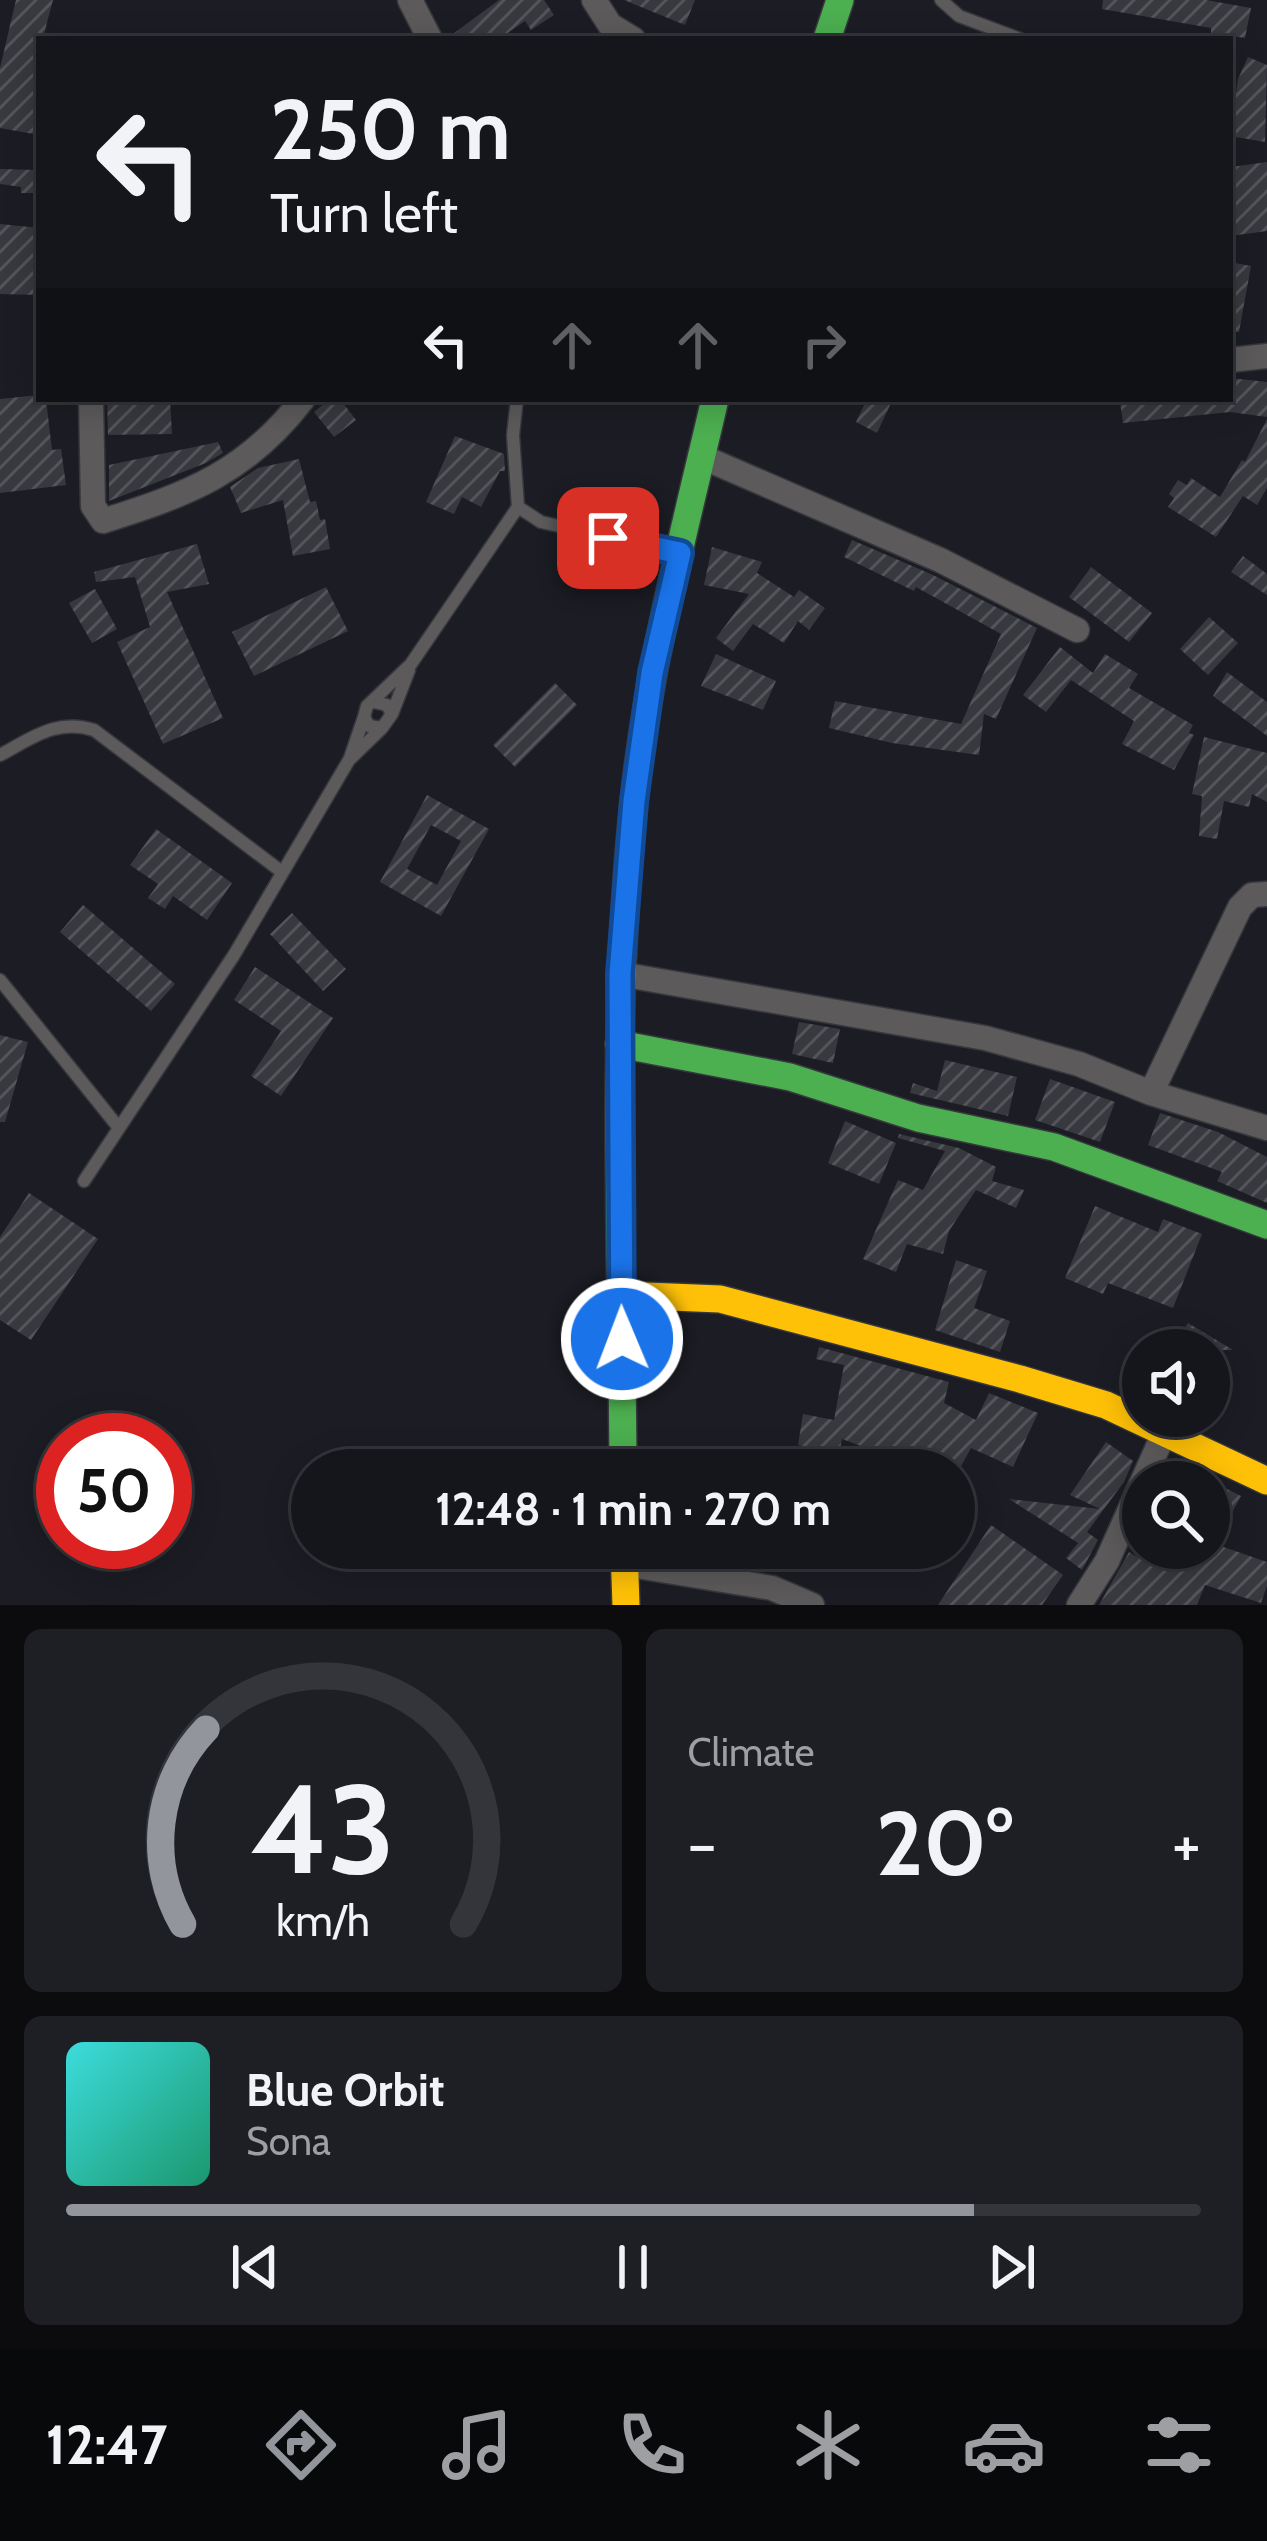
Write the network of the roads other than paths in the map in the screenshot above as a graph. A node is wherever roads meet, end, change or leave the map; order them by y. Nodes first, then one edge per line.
1 (410, 0) edge
2 (594, 0) edge
3 (840, 0) edge
4 (941, 0) edge
5 (428, 36) edge
6 (628, 36) edge
7 (828, 36) edge
8 (1012, 36) edge
9 (1267, 356) edge
10 (1233, 360) edge
11 (92, 402) edge
12 (301, 402) edge
13 (517, 402) edge
14 (714, 402) edge
15 (700, 456) junction
16 (518, 507) junction
17 (680, 553) junction
18 (1077, 629) dead end
19 (411, 664) junction
20 (374, 702) junction
21 (392, 714) junction
22 (364, 717) junction
23 (382, 728) junction
24 (0, 755) edge
25 (350, 760) junction
26 (282, 872) junction
27 (1267, 894) edge
28 (620, 974) junction
29 (0, 980) edge
30 (620, 1044) junction
31 (1151, 1093) junction
32 (119, 1128) junction
33 (1267, 1128) edge
34 (84, 1181) dead end
35 (1267, 1225) edge
36 (621, 1295) junction
37 (1122, 1412) edge
38 (1162, 1437) edge
39 (1177, 1437) edge
40 (623, 1449) edge
41 (1267, 1481) edge
42 (625, 1569) edge
43 (684, 1569) edge
44 (626, 1605) edge
45 (812, 1605) edge
46 (1079, 1605) edge

1 - 5 street
2 - 6 street
3 - 7 street
4 - 8 lane
9 - 10 street
11 - 12 street
13 - 16 lane
14 - 15 street
15 - 17 street
15 - 18 street
16 - 17 lane
16 - 19 lane
17 - 28 street
19 - 20 lane
19 - 21 lane
20 - 21 lane
20 - 22 lane
21 - 23 lane
22 - 23 lane
22 - 25 lane
23 - 25 lane
24 - 26 lane
25 - 26 lane
26 - 32 lane
27 - 31 street
28 - 30 street
28 - 31 street
29 - 32 lane
30 - 35 street
30 - 36 street
31 - 33 street
32 - 34 lane
36 - 37 street
36 - 40 street
38 - 46 street
39 - 41 street
42 - 44 street
43 - 45 street

